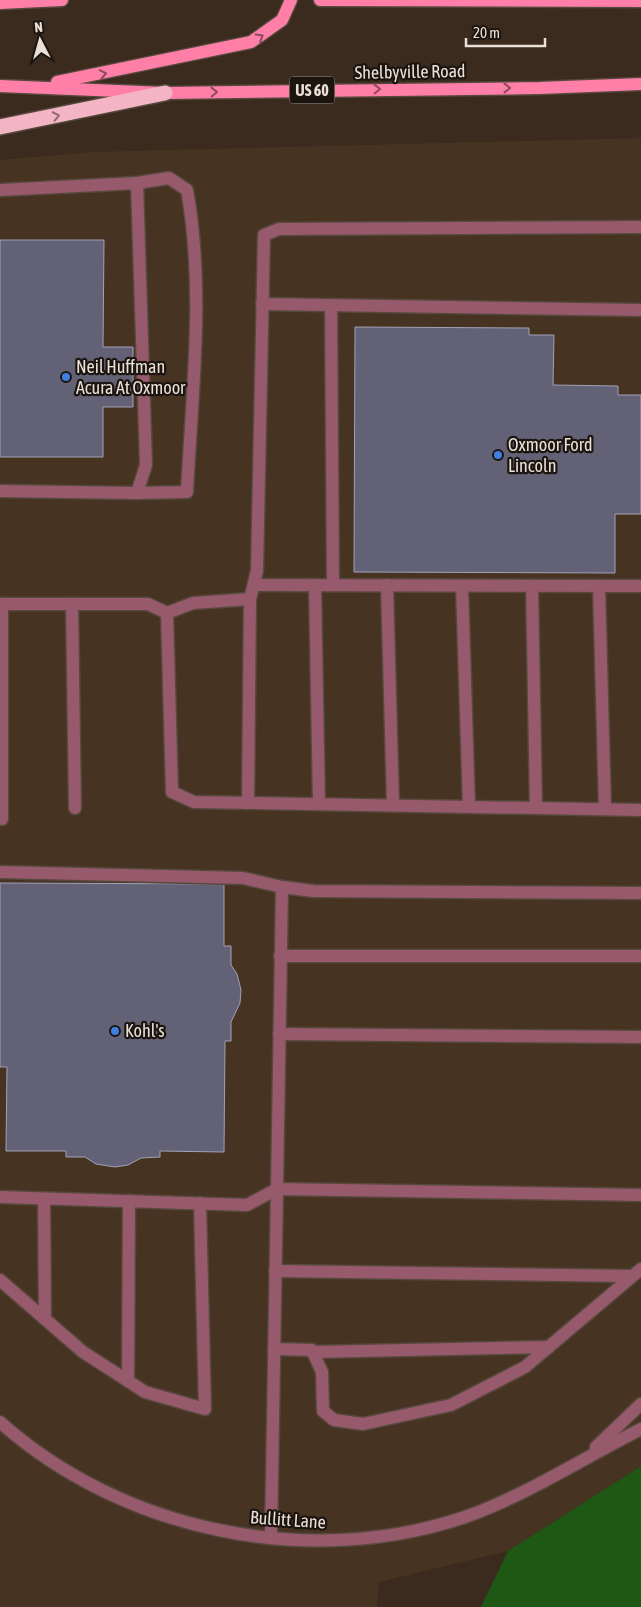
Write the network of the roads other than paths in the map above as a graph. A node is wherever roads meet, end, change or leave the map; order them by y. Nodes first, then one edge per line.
1 (62, 0) edge
2 (292, 0) edge
3 (320, 0) edge
4 (403, 0) edge
5 (506, 0) edge
6 (641, 1) edge
7 (0, 3) edge
8 (641, 84) edge
9 (0, 86) edge
10 (38, 86) junction
11 (165, 93) junction
12 (0, 127) edge
13 (137, 183) junction
14 (0, 190) edge
15 (641, 227) edge
16 (262, 304) junction
17 (331, 306) junction
18 (641, 310) edge
19 (0, 491) edge
20 (137, 493) junction
21 (254, 584) junction
22 (315, 585) junction
23 (333, 585) junction
24 (387, 585) junction
25 (462, 586) junction
26 (532, 586) junction
27 (599, 586) junction
28 (641, 586) edge
29 (250, 599) junction
30 (1, 604) edge
31 (72, 604) junction
32 (167, 614) junction
33 (248, 803) junction
34 (320, 804) junction
35 (393, 805) junction
36 (469, 807) junction
37 (75, 808) dead end
38 (536, 808) junction
39 (605, 809) junction
40 (641, 810) edge
41 (2, 819) dead end
42 (0, 872) edge
43 (282, 887) junction
44 (641, 894) edge
45 (280, 956) junction
46 (641, 956) edge
47 (279, 1034) junction
48 (641, 1036) edge
49 (277, 1189) junction
50 (641, 1195) edge
51 (0, 1197) edge
52 (44, 1199) junction
53 (129, 1201) junction
54 (200, 1203) junction
55 (275, 1271) junction
56 (637, 1272) edge
57 (0, 1280) edge
58 (45, 1319) junction
59 (549, 1347) junction
60 (274, 1349) junction
61 (313, 1352) junction
62 (128, 1381) junction
63 (641, 1404) edge
64 (0, 1422) edge
65 (641, 1429) edge
66 (585, 1457) junction
67 (271, 1537) junction

1 - 7 main road
10 -> 2 main road
3 - 4 main road
4 - 5 main road
5 - 6 main road
11 -> 8 main road, Shelbyville Road / US 60
9 - 10 main road, Shelbyville Road / US 60
10 - 11 main road, Shelbyville Road / US 60
12 -> 11 highway
13 - 14 street
13 - 20 street
13 - 20 street
15 - 16 street
16 - 17 street
16 - 21 street
17 - 18 street
17 - 23 street
19 - 20 street
21 - 22 street
21 - 29 street
22 - 23 street
22 - 34 street
23 - 24 street
24 - 25 street
24 - 35 street
25 - 26 street
25 - 36 street
26 - 27 street
26 - 38 street
27 - 28 street
27 - 39 street
29 - 32 street
29 - 33 street
30 - 31 street
30 - 41 street
31 - 32 street
31 - 37 street
32 - 33 street
33 - 34 street
34 - 35 street
35 - 36 street
36 - 38 street
38 - 39 street
39 - 40 street
42 - 43 street
43 - 44 street
43 - 45 street
45 - 46 street
45 - 47 street
47 - 48 street
47 - 49 street
49 - 50 street
49 - 54 street
49 - 55 street
51 - 52 street
52 - 53 street
52 - 58 street
53 - 54 street
53 - 62 street
54 - 62 street
55 - 56 street
55 - 60 street
56 - 59 street
57 - 58 street
58 - 62 street
59 - 61 street
59 - 61 street
60 - 61 street
60 - 67 street
63 - 66 street, Bullitt Lane
64 - 67 street, Bullitt Lane
65 - 66 street, Bullitt Lane
66 - 67 street, Bullitt Lane

